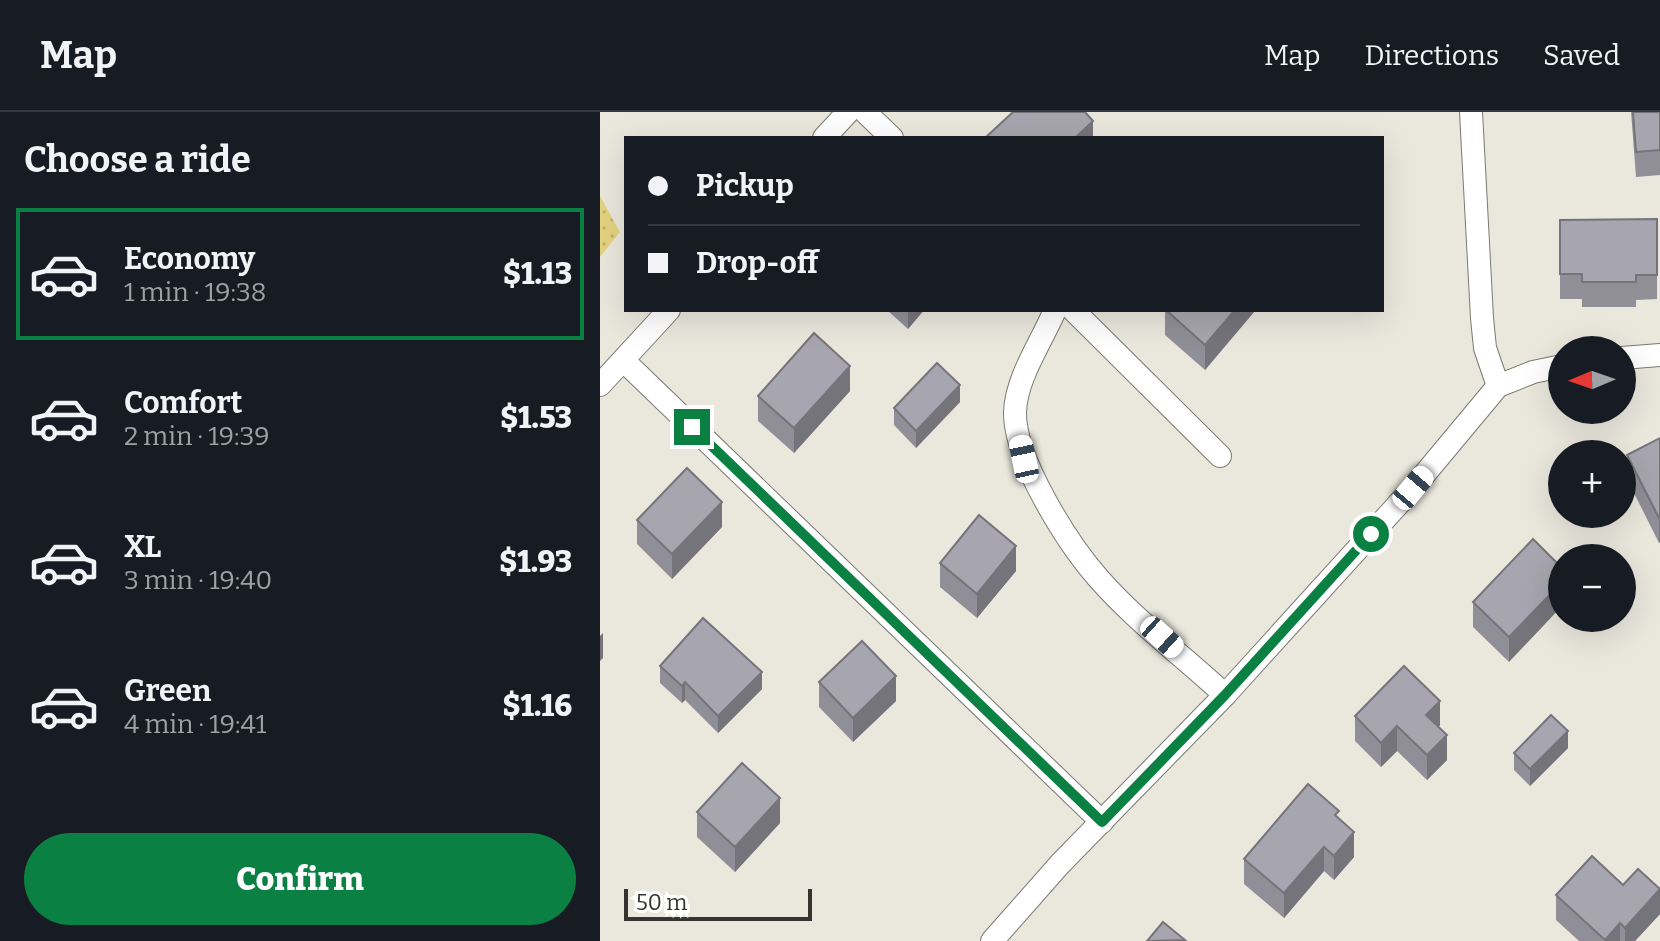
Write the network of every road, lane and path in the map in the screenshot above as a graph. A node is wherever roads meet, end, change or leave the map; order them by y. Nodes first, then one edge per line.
1 (848, 112) edge
2 (865, 112) edge
3 (1471, 112) edge
4 (826, 136) edge
5 (890, 136) edge
6 (667, 312) edge
7 (1054, 312) edge
8 (1075, 312) edge
9 (1660, 355) edge
10 (1636, 357) edge
11 (624, 361) junction
12 (1548, 369) edge
13 (600, 385) edge
14 (1498, 386) junction
15 (1220, 456) dead end
16 (1225, 695) junction
17 (1102, 822) junction
18 (992, 941) edge

1 - 4 street
2 - 5 street
3 - 14 street
6 - 11 street
7 - 16 street
8 - 15 street
9 - 10 street
11 - 13 street
11 - 17 street
12 - 14 street
14 - 16 street
16 - 17 street
17 - 18 street

